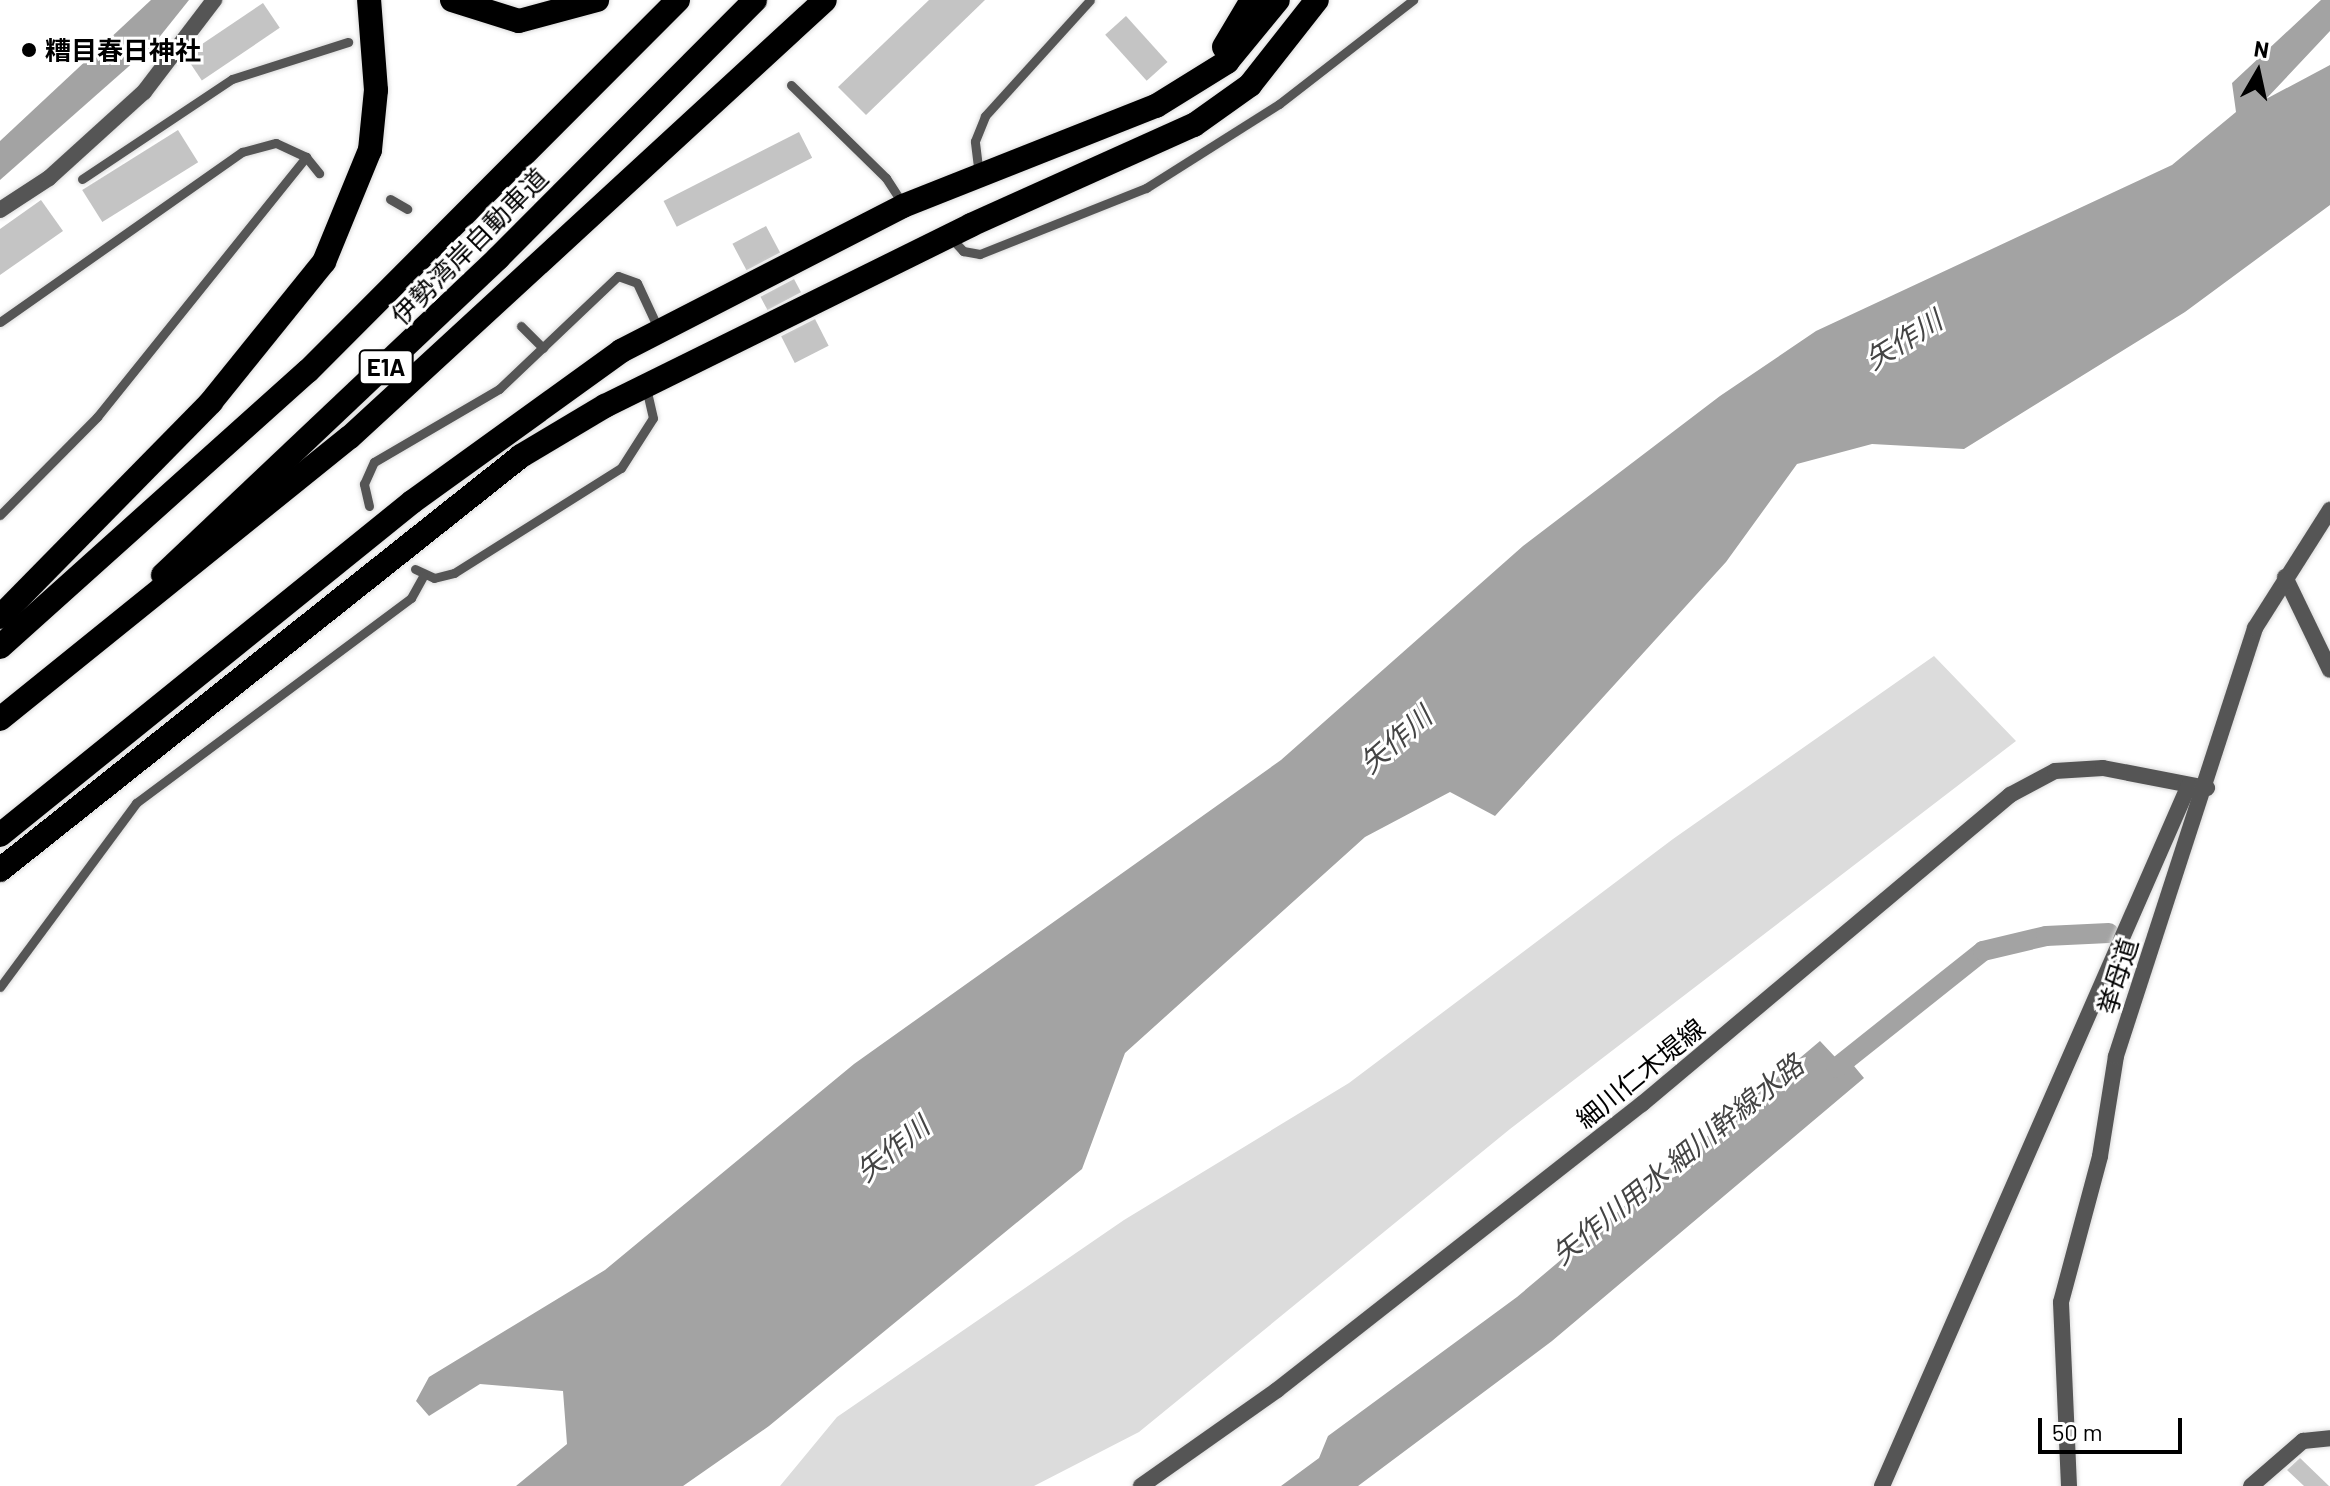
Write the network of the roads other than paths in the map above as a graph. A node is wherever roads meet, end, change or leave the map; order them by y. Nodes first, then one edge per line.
1 (214, 0) edge
2 (369, 0) edge
3 (452, 0) edge
4 (597, 0) edge
5 (678, 0) edge
6 (755, 0) edge
7 (825, 0) edge
8 (1090, 0) edge
9 (1252, 0) edge
10 (1278, 0) edge
11 (1309, 0) edge
12 (1317, 0) edge
13 (1413, 0) edge
14 (348, 42) dead end
15 (1270, 64) junction
16 (791, 85) dead end
17 (1156, 106) junction
18 (306, 157) junction
19 (319, 173) dead end
20 (979, 175) junction
21 (82, 179) dead end
22 (390, 199) dead end
23 (903, 206) junction
24 (407, 209) dead end
25 (0, 210) edge
26 (949, 236) junction
27 (0, 322) edge
28 (521, 326) dead end
29 (658, 328) junction
30 (543, 348) junction
31 (646, 388) junction
32 (369, 506) dead end
33 (2330, 510) edge
34 (0, 515) edge
35 (2285, 577) junction
36 (0, 617) edge
37 (0, 647) edge
38 (2330, 670) edge
39 (0, 717) edge
40 (2189, 785) junction
41 (2207, 788) junction
42 (0, 835) edge
43 (0, 870) edge
44 (0, 987) edge
45 (2330, 1438) edge
46 (1141, 1486) edge
47 (1882, 1486) edge
48 (2069, 1486) edge
49 (2251, 1486) edge

1 - 25 street
2 - 36 highway
3 - 4 highway
5 - 37 highway, 伊勢湾岸自動車道 / E1A
6 - 39 highway, 伊勢湾岸自動車道 / E1A
7 - 39 highway
8 - 20 lane
9 - 17 highway
10 - 17 highway
11 - 15 highway
12 - 15 highway
13 - 26 lane
14 - 21 lane
15 - 26 highway
16 - 23 lane
17 - 20 highway
18 - 19 lane
18 - 27 lane
18 - 34 lane
20 - 23 highway
22 - 24 lane
23 - 29 highway
26 - 31 highway
28 - 30 lane
29 - 30 lane
29 - 42 highway
30 - 32 lane
31 - 43 highway
31 - 44 lane
33 - 35 street, 挙母道
35 - 38 street
35 - 41 street, 挙母道
40 - 41 street, 細川仁木堤線
40 - 46 street, 細川仁木堤線
40 - 47 street
41 - 48 street, 挙母道
45 - 49 street

